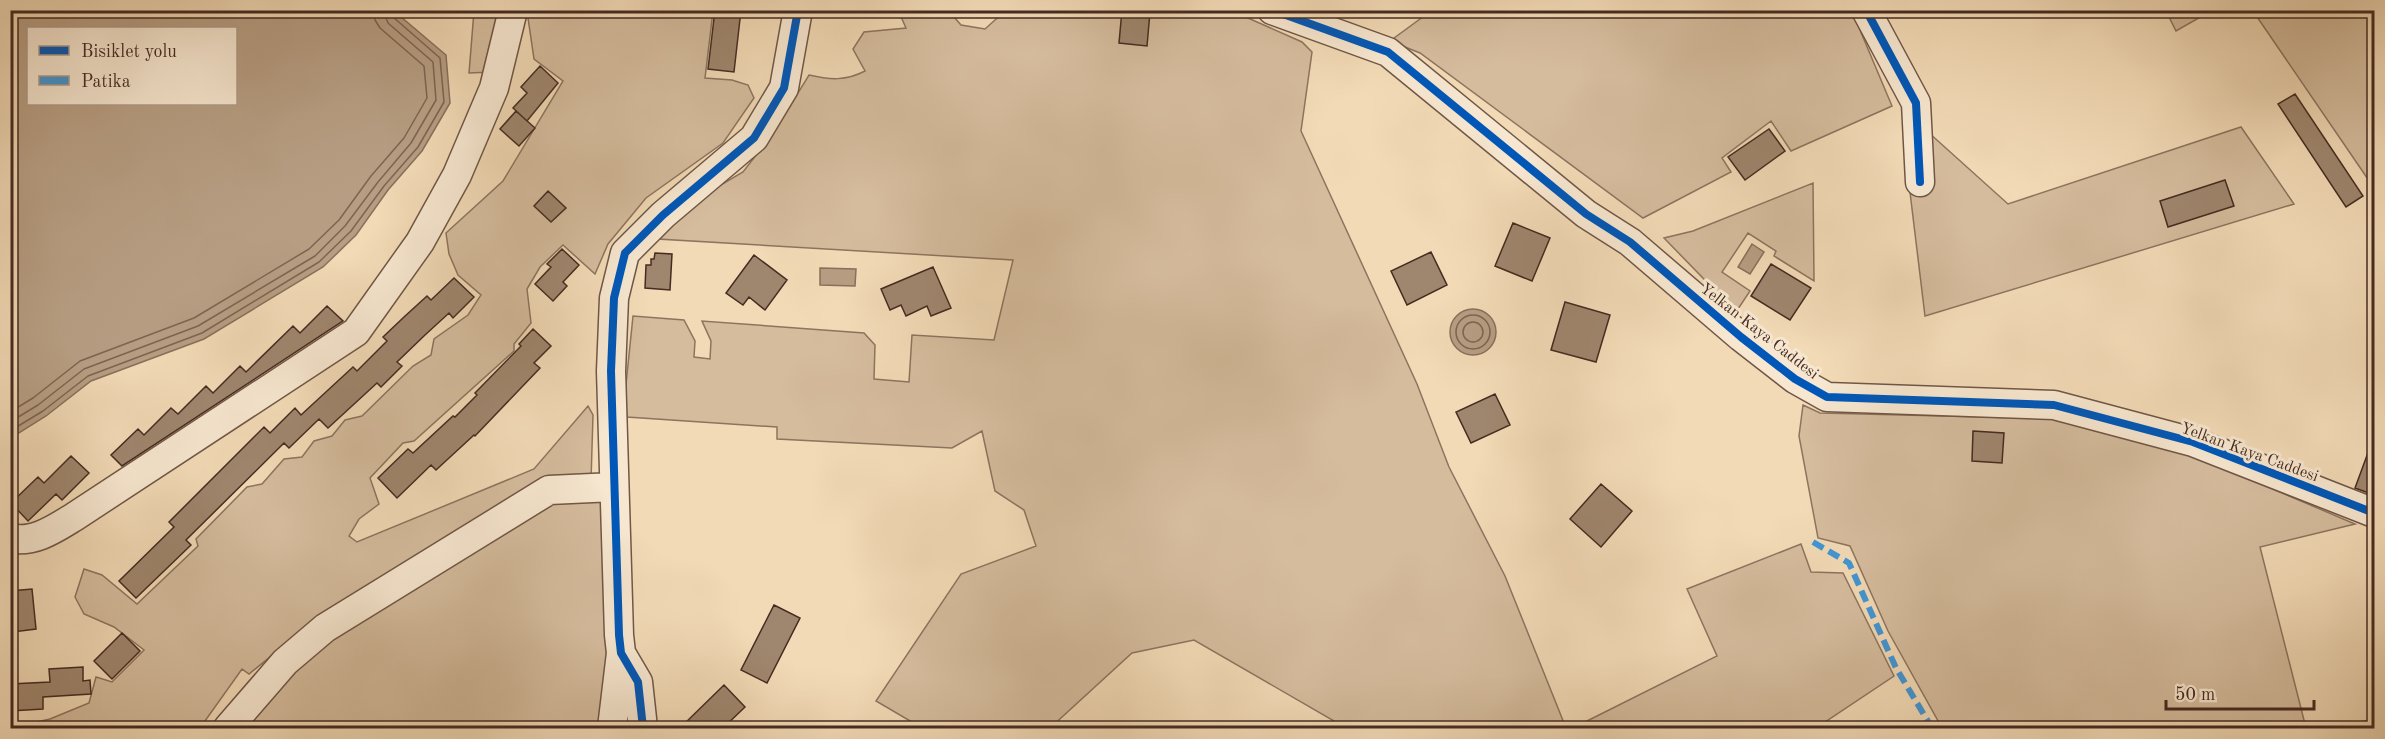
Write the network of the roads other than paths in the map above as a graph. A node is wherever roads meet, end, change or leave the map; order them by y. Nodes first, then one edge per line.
1 (513, 10) edge
2 (798, 10) edge
3 (1866, 10) edge
4 (1281, 12) edge
5 (1920, 182) dead end
6 (614, 487) junction
7 (2374, 513) edge
8 (10, 538) edge
9 (621, 653) junction
10 (228, 729) edge
11 (612, 729) edge
12 (643, 729) edge

1 - 8 street
2 - 6 street
3 - 5 street
4 - 7 street, Yelkan Kaya Caddesi
6 - 9 street
6 - 10 street
9 - 11 street
9 - 12 street

